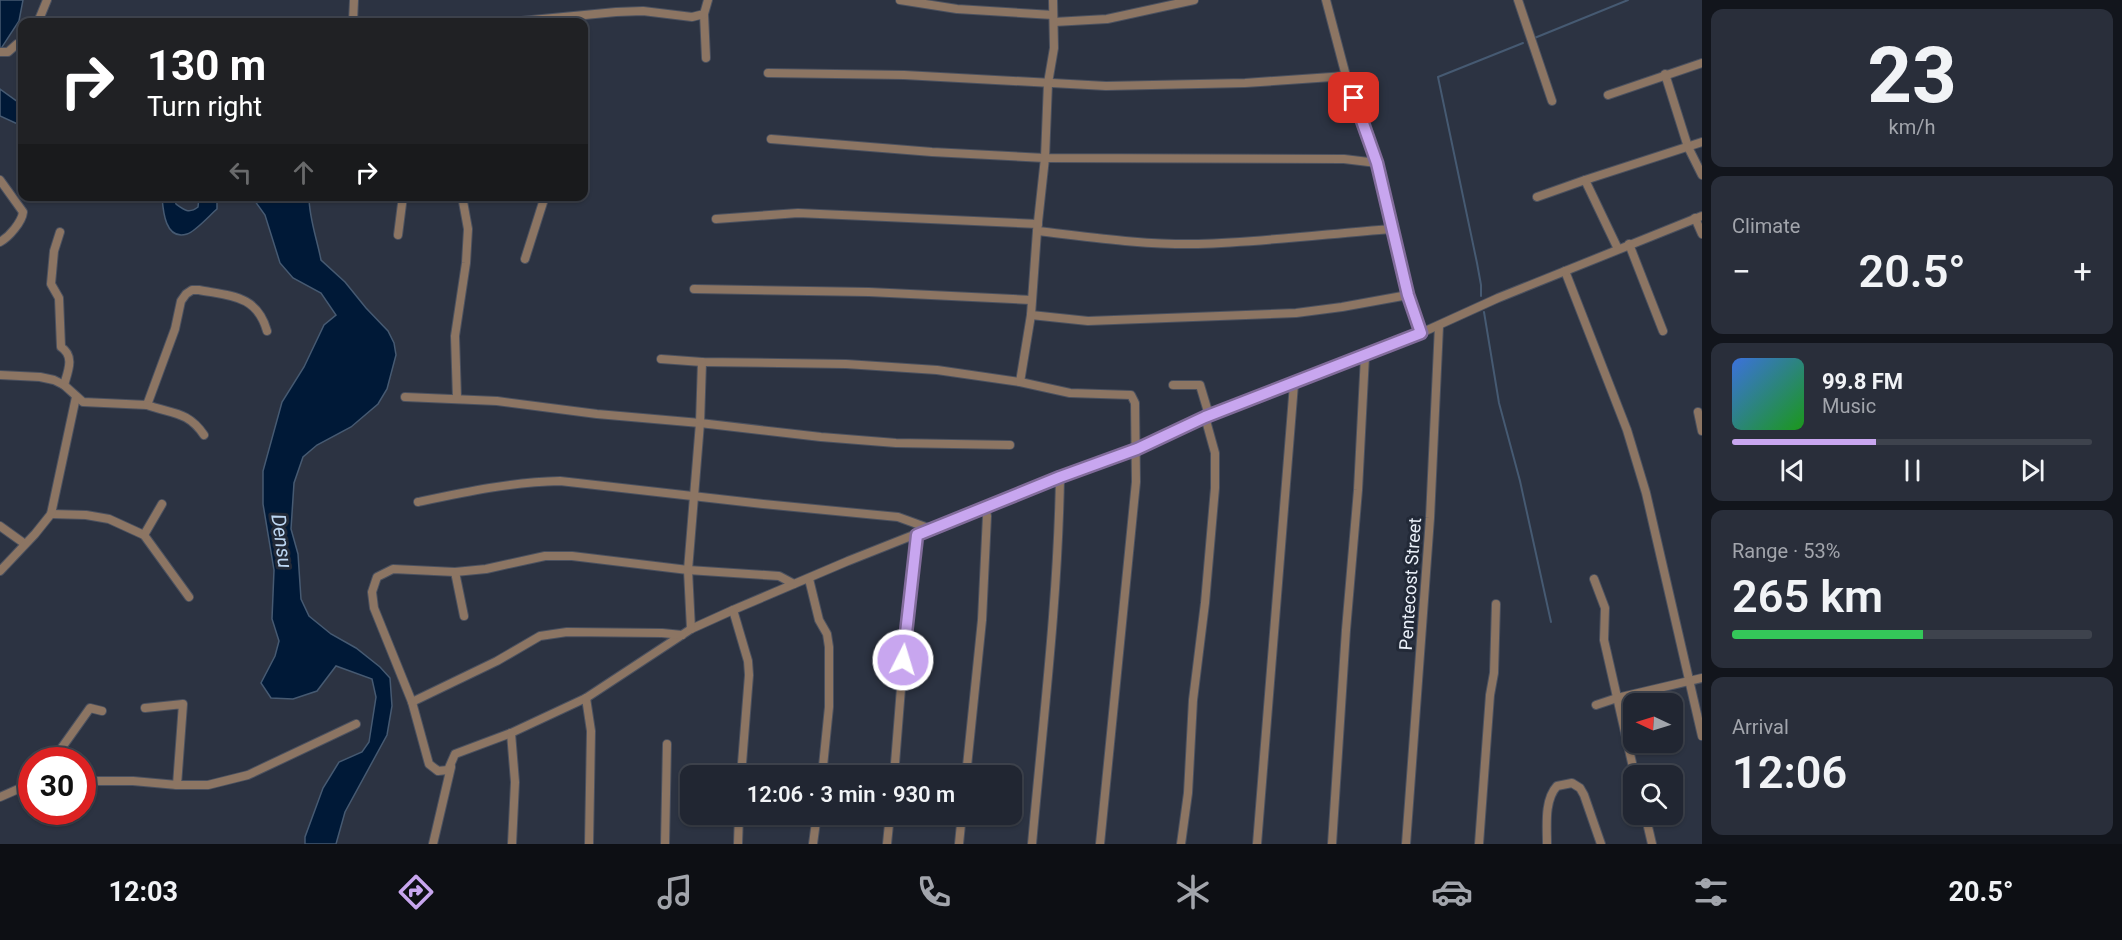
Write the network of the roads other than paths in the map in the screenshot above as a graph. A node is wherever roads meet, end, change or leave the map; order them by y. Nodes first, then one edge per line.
1 (47, 0) edge
2 (354, 0) edge
3 (708, 0) edge
4 (900, 0) edge
5 (1053, 0) edge
6 (1194, 0) edge
7 (1326, 0) edge
8 (1518, 0) edge
9 (704, 14) junction
10 (40, 18) edge
11 (353, 18) edge
12 (553, 18) edge
13 (1053, 18) junction
14 (18, 44) edge
15 (0, 52) edge
16 (706, 58) dead end
17 (1702, 63) edge
18 (768, 73) dead end
19 (1665, 75) junction
20 (1346, 76) junction
21 (1048, 83) junction
22 (1608, 95) dead end
23 (1551, 101) dead end
24 (771, 139) dead end
25 (1702, 141) edge
26 (1688, 147) junction
27 (1045, 158) junction
28 (1377, 163) junction
29 (1702, 176) edge
30 (0, 180) edge
31 (1585, 180) junction
32 (1537, 197) dead end
33 (402, 201) edge
34 (463, 201) edge
35 (543, 201) edge
36 (1699, 217) edge
37 (716, 219) dead end
38 (1037, 228) junction
39 (1391, 229) junction
40 (60, 232) dead end
41 (1702, 234) edge
42 (399, 235) dead end
43 (1, 243) edge
44 (1629, 244) junction
45 (1618, 249) junction
46 (525, 259) dead end
47 (1564, 272) junction
48 (694, 289) dead end
49 (1408, 295) junction
50 (1031, 300) junction
51 (1031, 315) junction
52 (1439, 326) junction
53 (267, 331) dead end
54 (1662, 331) dead end
55 (1421, 333) junction
56 (1365, 356) junction
57 (661, 359) dead end
58 (702, 362) junction
59 (0, 375) edge
60 (1020, 382) junction
61 (1294, 384) junction
62 (64, 385) junction
63 (1173, 385) dead end
64 (75, 397) junction
65 (405, 397) dead end
66 (457, 398) junction
67 (147, 405) junction
68 (1698, 412) dead end
69 (1207, 416) junction
70 (700, 423) junction
71 (1702, 431) edge
72 (204, 435) dead end
73 (1010, 445) dead end
74 (1137, 449) junction
75 (1060, 477) junction
76 (694, 495) junction
77 (418, 502) dead end
78 (162, 504) dead end
79 (985, 507) junction
80 (51, 514) junction
81 (0, 526) edge
82 (931, 529) junction
83 (144, 535) junction
84 (917, 535) junction
85 (25, 544) junction
86 (688, 570) junction
87 (0, 571) edge
88 (455, 572) junction
89 (809, 579) junction
90 (1594, 579) dead end
91 (794, 584) junction
92 (189, 597) dead end
93 (1496, 604) dead end
94 (733, 610) junction
95 (464, 616) dead end
96 (691, 629) junction
97 (682, 635) junction
98 (1702, 678) edge
99 (1689, 680) junction
100 (586, 698) junction
101 (1617, 698) junction
102 (411, 702) junction
103 (1596, 705) dead end
104 (145, 708) dead end
105 (102, 711) dead end
106 (356, 724) dead end
107 (511, 733) junction
108 (1702, 736) edge
109 (667, 744) dead end
110 (62, 747) edge
111 (455, 754) junction
112 (742, 765) edge
113 (823, 765) edge
114 (895, 765) edge
115 (967, 765) edge
116 (1632, 765) edge
117 (96, 781) edge
118 (177, 785) junction
119 (18, 789) edge
120 (0, 797) edge
121 (739, 825) edge
122 (816, 825) edge
123 (889, 825) edge
124 (961, 825) edge
125 (1648, 825) edge
126 (433, 844) edge
127 (512, 844) edge
128 (589, 844) edge
129 (665, 844) edge
130 (738, 844) edge
131 (813, 844) edge
132 (888, 844) edge
133 (959, 844) edge
134 (1032, 844) edge
135 (1100, 844) edge
136 (1181, 844) edge
137 (1257, 844) edge
138 (1332, 844) edge
139 (1406, 844) edge
140 (1479, 844) edge
141 (1548, 844) edge
142 (1601, 844) edge
143 (1652, 844) edge

1 - 10 street
2 - 11 street
3 - 9 street
4 - 13 street
5 - 13 street
6 - 13 street
7 - 20 street
8 - 23 street
9 - 12 street
9 - 16 street
13 - 21 street
14 - 15 street
17 - 19 street
18 - 21 street
19 - 22 street
19 - 26 street
20 - 21 street
20 - 28 street
21 - 27 street
24 - 27 street
25 - 26 street
26 - 29 street
26 - 31 street
27 - 28 street
27 - 38 street
28 - 39 street
30 - 43 street
31 - 32 street
31 - 45 street
33 - 42 street
34 - 66 street
35 - 46 street
36 - 41 street
36 - 44 street
37 - 38 street
38 - 39 street
38 - 50 street
39 - 49 street
40 - 62 street
44 - 45 street
44 - 54 street
45 - 47 street
47 - 52 street
47 - 99 street
48 - 50 street
49 - 51 street
49 - 55 street
50 - 51 street
51 - 60 street
52 - 55 street
52 - 139 street, Pentecost Street
53 - 67 street
55 - 56 street
56 - 61 street
56 - 138 street
57 - 58 street
58 - 60 street
58 - 70 street
59 - 62 street
60 - 74 street
61 - 69 street
61 - 137 street
62 - 64 street
63 - 69 street
64 - 67 street
64 - 80 street
65 - 66 street
66 - 70 street
67 - 72 street
68 - 71 street
69 - 74 street
69 - 136 street
70 - 73 street
70 - 76 street
74 - 75 street
74 - 135 street
75 - 79 street
75 - 134 street
76 - 77 street
76 - 82 street
76 - 86 street
78 - 83 street
79 - 82 street
79 - 115 street
80 - 83 street
80 - 85 street
81 - 85 street
82 - 84 street
83 - 92 street
84 - 89 street
84 - 114 street
85 - 87 street
86 - 88 street
86 - 91 street
86 - 96 street
88 - 95 street
88 - 102 street
89 - 91 street
89 - 113 street
90 - 101 street
91 - 94 street
93 - 140 street
94 - 96 street
94 - 112 street
96 - 97 street
97 - 100 street
97 - 102 street
98 - 99 street
99 - 101 street
99 - 108 street
100 - 107 street
100 - 128 street
101 - 103 street
101 - 116 street
102 - 111 street
104 - 118 street
105 - 110 street
106 - 118 street
107 - 111 street
107 - 127 street
109 - 129 street
111 - 126 street
117 - 118 street
119 - 120 street
121 - 130 street
122 - 131 street
123 - 132 street
124 - 133 street
125 - 143 street
141 - 142 street

